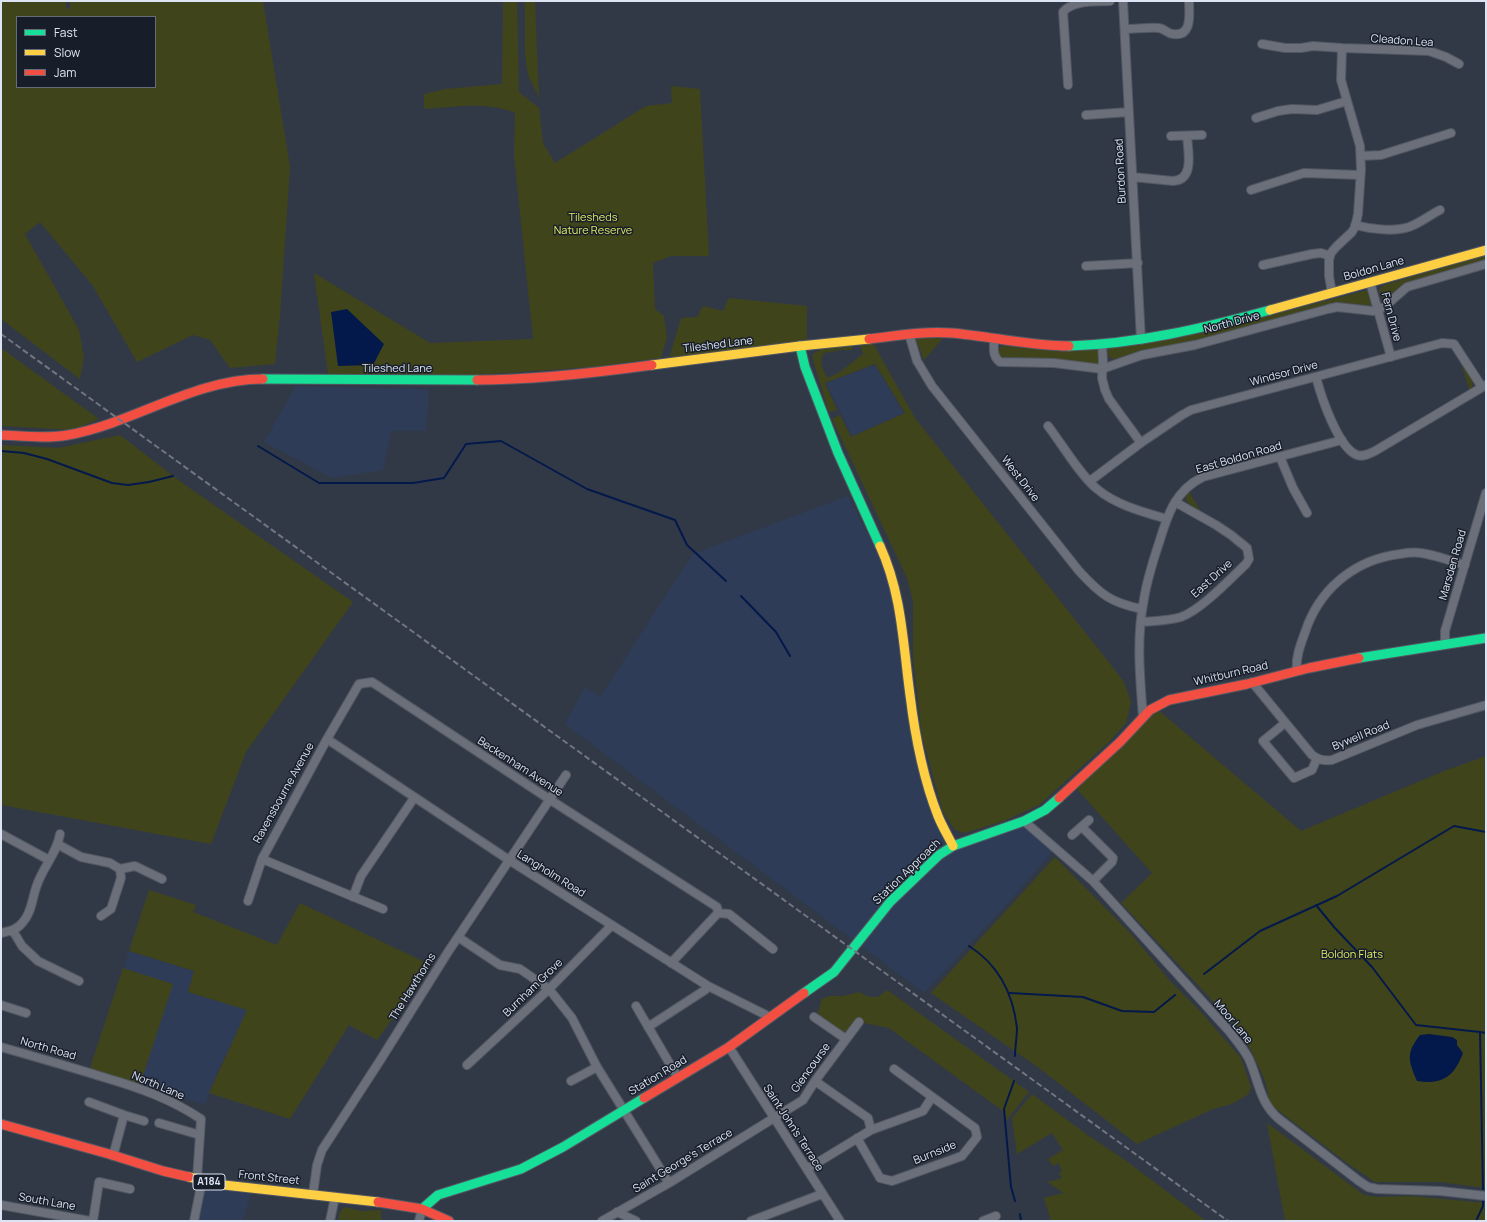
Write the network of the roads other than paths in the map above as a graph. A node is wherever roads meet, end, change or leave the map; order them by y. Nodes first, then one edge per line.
1 (1110, 1) edge
2 (1123, 1) edge
3 (1189, 1) edge
4 (1125, 29) junction
5 (1262, 44) dead end
6 (1342, 48) junction
7 (1459, 64) dead end
8 (1068, 85) dead end
9 (1347, 101) junction
10 (1129, 112) junction
11 (1086, 115) dead end
12 (1256, 118) dead end
13 (1451, 133) dead end
14 (1202, 135) dead end
15 (1171, 136) dead end
16 (1187, 136) junction
17 (1361, 156) junction
18 (1360, 175) junction
19 (1133, 177) junction
20 (1251, 190) dead end
21 (1440, 210) dead end
22 (1356, 225) junction
23 (1486, 250) edge
24 (1330, 256) junction
25 (1138, 263) junction
26 (1486, 264) edge
27 (1263, 265) dead end
28 (1086, 266) dead end
29 (1370, 282) junction
30 (1332, 293) junction
31 (1378, 310) junction
32 (908, 334) junction
33 (994, 339) junction
34 (1141, 340) junction
35 (1102, 344) junction
36 (800, 346) junction
37 (1391, 357) junction
38 (1102, 369) junction
39 (1316, 377) junction
40 (1484, 386) edge
41 (1048, 426) dead end
42 (1, 435) edge
43 (1342, 440) junction
44 (1141, 443) junction
45 (1280, 457) junction
46 (1090, 481) junction
47 (1486, 493) edge
48 (1175, 502) junction
49 (1307, 514) dead end
50 (1167, 519) junction
51 (1465, 565) junction
52 (1142, 610) junction
53 (1141, 622) junction
54 (1486, 638) edge
55 (1445, 644) junction
56 (1297, 671) junction
57 (1252, 682) junction
58 (1486, 705) edge
59 (1143, 717) junction
60 (1285, 723) junction
61 (327, 739) junction
62 (1316, 758) junction
63 (566, 775) dead end
64 (414, 798) junction
65 (549, 799) junction
66 (1089, 820) dead end
67 (1024, 821) junction
68 (1082, 827) junction
69 (1, 834) edge
70 (60, 834) dead end
71 (1072, 835) dead end
72 (59, 845) junction
73 (952, 846) junction
74 (262, 859) junction
75 (49, 860) junction
76 (509, 860) junction
77 (120, 869) junction
78 (162, 879) dead end
79 (1093, 881) junction
80 (353, 897) junction
81 (248, 901) dead end
82 (383, 909) dead end
83 (718, 914) junction
84 (101, 916) dead end
85 (877, 919) joint
86 (612, 925) junction
87 (13, 931) junction
88 (1, 933) edge
89 (458, 937) junction
90 (772, 949) dead end
91 (671, 963) junction
92 (79, 981) dead end
93 (708, 986) junction
94 (549, 989) junction
95 (1, 1005) edge
96 (636, 1006) dead end
97 (26, 1013) dead end
98 (770, 1017) junction
99 (814, 1017) dead end
100 (859, 1022) dead end
101 (648, 1027) junction
102 (846, 1039) junction
103 (1, 1047) edge
104 (729, 1047) junction
105 (468, 1065) dead end
106 (597, 1066) junction
107 (894, 1069) dead end
108 (89, 1072) joint
109 (678, 1078) junction
110 (571, 1081) dead end
111 (815, 1081) junction
112 (932, 1097) junction
113 (89, 1102) dead end
114 (624, 1110) junction
115 (124, 1115) junction
116 (774, 1119) junction
117 (144, 1121) dead end
118 (159, 1123) dead end
119 (1, 1124) edge
120 (871, 1130) junction
121 (200, 1135) junction
122 (857, 1138) junction
123 (113, 1156) junction
124 (807, 1170) junction
125 (200, 1180) junction
126 (669, 1183) junction
127 (130, 1189) dead end
128 (313, 1194) junction
129 (822, 1194) junction
130 (1486, 1196) edge
131 (335, 1197) junction
132 (1, 1205) edge
133 (422, 1209) junction
134 (617, 1212) junction
135 (996, 1216) dead end
136 (91, 1221) edge
137 (194, 1221) edge
138 (330, 1221) edge
139 (419, 1221) edge
140 (449, 1221) edge
141 (602, 1221) edge
142 (636, 1221) edge
143 (751, 1221) edge
144 (840, 1221) edge
145 (983, 1221) edge

1 - 8 street
2 - 4 street, Burdon Road
3 - 4 street
4 - 10 street, Burdon Road
5 - 6 street, Cleadon Lea
6 - 7 street, Cleadon Lea
6 - 9 street
9 - 12 street
9 - 17 street
10 - 11 street
10 - 19 street, Burdon Road
13 - 17 street
14 - 16 street
15 - 16 street
16 - 19 street
17 - 18 street
18 - 20 street
18 - 22 street
19 - 25 street, Burdon Road
21 - 22 street
22 - 24 street
23 - 29 street, Boldon Lane
24 - 27 street
24 - 30 street
25 - 28 street
25 - 34 street, Burdon Road
26 - 31 street
29 - 30 street, Boldon Lane
29 - 31 street, Fern Drive
30 - 34 street, Boldon Lane
31 - 37 street, Fern Drive
31 - 38 street, North Drive
32 - 33 street, Tileshed Lane
32 - 36 street, Tileshed Lane
32 - 52 street, West Drive
33 - 35 street, Boldon Lane
33 - 38 street, North Drive
34 - 35 street, Boldon Lane
35 - 38 street
36 - 42 street, Tileshed Lane
36 - 73 street
37 - 39 street, Windsor Drive
37 - 40 street, Windsor Drive
38 - 44 street
39 - 43 street
39 - 44 street, Windsor Drive
40 - 43 street
41 - 46 street
43 - 45 street, East Boldon Road
44 - 46 street, Windsor Drive
45 - 48 street, East Boldon Road
45 - 49 street
46 - 50 street
47 - 51 street, Marsden Road
48 - 50 street, East Boldon Road
48 - 53 street, East Drive
50 - 52 street, East Boldon Road
51 - 55 street, Marsden Road
51 - 56 street
52 - 53 street, East Boldon Road
53 - 59 street, East Boldon Road
54 - 55 street, Whitburn Road
55 - 56 street, Whitburn Road
56 - 57 street, Whitburn Road
57 - 59 street, Whitburn Road
57 - 60 street
58 - 62 street, Bywell Road
59 - 67 street, Whitburn Road
60 - 62 street
60 - 62 street
61 - 64 street, Langholm Road
61 - 65 street, Beckenham Avenue
61 - 74 street, Ravensbourne Avenue
63 - 65 street, The Hawthorns
64 - 76 street, Langholm Road
64 - 80 street
65 - 76 street, The Hawthorns
65 - 83 street, Beckenham Avenue
66 - 68 street
67 - 73 street, Station Approach
67 - 79 street, Moor Lane
68 - 71 street
68 - 79 street
69 - 75 street
70 - 72 street
72 - 75 street
72 - 77 street
73 - 85 street, Station Approach
74 - 80 street, Ravensbourne Avenue
74 - 81 street, Ravensbourne Avenue
75 - 87 street
76 - 86 street, Langholm Road
76 - 89 street, The Hawthorns
77 - 78 street
77 - 84 street
79 - 130 street, Moor Lane
80 - 82 street, Ravensbourne Avenue
83 - 90 street
83 - 91 street
85 - 98 street, Station Road
86 - 91 street, Langholm Road
86 - 94 street, Burnham Grove
87 - 88 street
87 - 92 street
89 - 94 street
89 - 128 street, The Hawthorns
91 - 93 street, Langholm Road
93 - 98 street, Langholm Road
93 - 101 street
94 - 105 street, Burnham Grove
94 - 106 street
95 - 97 street
96 - 101 street
98 - 104 street, Station Road
99 - 102 street
100 - 102 street, Glencourse
101 - 109 street
102 - 111 street, Glencourse
103 - 108 street, North Road
104 - 109 street, Station Road
104 - 116 street, Saint John's Terrace
106 - 110 street
106 - 114 street
107 - 112 street, Burnside
108 - 121 street, North Lane
109 - 114 street, Station Road
111 - 116 street, Glencourse
111 - 120 street
112 - 120 street
112 - 122 street, Burnside
113 - 115 street
114 - 126 street
114 - 133 street, Station Road
115 - 117 street
115 - 123 street
116 - 124 street, Saint John's Terrace
116 - 126 street, Saint George's Terrace
118 - 121 street
119 - 123 street, Front Street / A184
120 - 122 street
121 - 125 street
122 - 124 street
123 - 125 street, Front Street / A184
124 - 129 street, Saint John's Terrace
125 - 128 street, Front Street / A184
125 - 137 street
126 - 134 street, Saint George's Terrace
127 - 136 street
128 - 131 street, Front Street / A184
129 - 143 street
129 - 144 street, Saint John's Terrace
131 - 133 street, Front Street / A184
131 - 138 street
132 - 136 street, South Lane
133 - 139 street
133 - 140 street, A184
134 - 141 street, Saint George's Terrace
134 - 142 street
135 - 145 street

